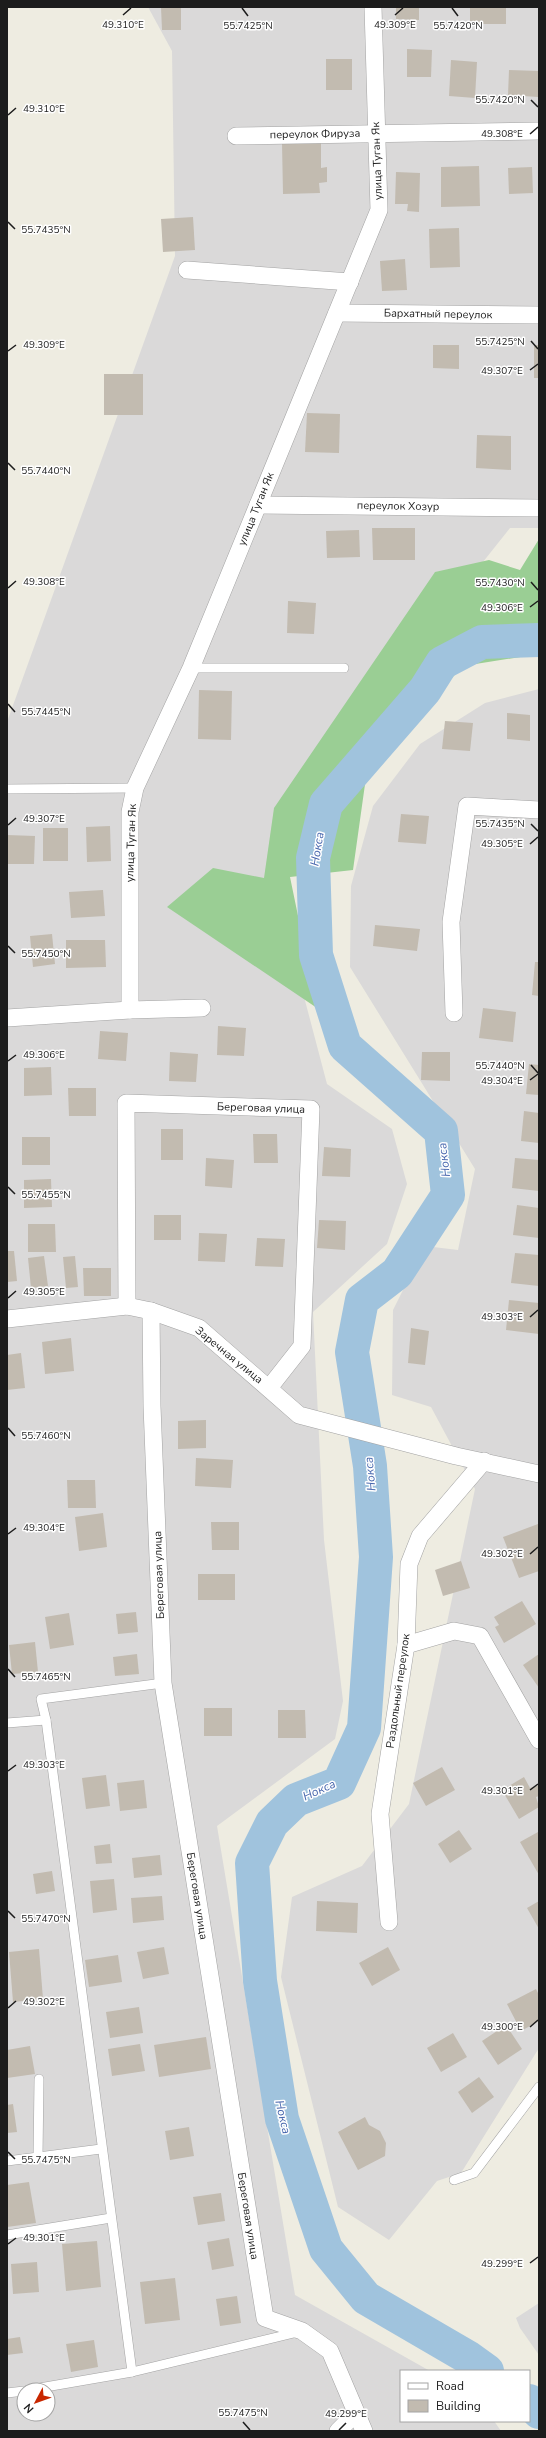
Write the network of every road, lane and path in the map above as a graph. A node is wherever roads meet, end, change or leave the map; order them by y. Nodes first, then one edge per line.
1 (373, 7) edge
2 (539, 131) edge
3 (377, 133) junction
4 (236, 136) dead end
5 (187, 270) dead end
6 (350, 282) junction
7 (337, 313) junction
8 (539, 315) edge
9 (258, 505) junction
10 (539, 508) edge
11 (191, 668) junction
12 (344, 668) dead end
13 (135, 788) junction
14 (7, 789) edge
15 (539, 810) edge
16 (202, 1008) dead end
17 (130, 1010) junction
18 (454, 1013) dead end
19 (7, 1018) edge
20 (127, 1306) junction
21 (151, 1310) junction
22 (7, 1319) edge
23 (269, 1388) junction
24 (484, 1461) junction
25 (539, 1474) edge
26 (406, 1645) junction
27 (163, 1683) junction
28 (46, 1720) junction
29 (7, 1723) edge
30 (539, 1740) edge
31 (389, 1922) dead end
32 (39, 2079) dead end
33 (539, 2087) edge
34 (101, 2149) junction
35 (38, 2157) junction
36 (7, 2161) edge
37 (454, 2180) dead end
38 (111, 2218) junction
39 (7, 2235) edge
40 (302, 2331) junction
41 (132, 2372) junction
42 (56, 2385) edge
43 (356, 2414) junction
44 (338, 2431) edge
45 (364, 2431) edge

1 - 3 street, улица Туган Як
2 - 3 street, переулок Фируза
3 - 4 street, переулок Фируза
3 - 6 street, улица Туган Як
5 - 6 street
6 - 7 street, улица Туган Як
7 - 8 street, Бархатный переулок
7 - 9 street, улица Туган Як
9 - 10 street, переулок Хозур
9 - 11 street, улица Туган Як
11 - 12 lane
11 - 13 street, улица Туган Як
13 - 14 lane
13 - 17 street, улица Туган Як
15 - 18 street
16 - 17 street
17 - 19 street
20 - 21 street, Заречная улица
20 - 22 street, Заречная улица
20 - 23 street, Береговая улица
21 - 23 street, Заречная улица
21 - 27 street, Береговая улица
23 - 24 street, Заречная улица
24 - 25 street
24 - 26 street, Раздольный переулок
26 - 30 street
26 - 31 street, Раздольный переулок
27 - 28 lane
27 - 40 street, Береговая улица
28 - 29 lane
28 - 34 lane
32 - 35 lane
33 - 37 lane
34 - 35 lane
34 - 38 lane
35 - 36 lane
38 - 39 lane
38 - 41 lane
40 - 41 lane
40 - 43 street, Береговая улица
41 - 42 lane
43 - 44 street
43 - 45 street, Береговая улица

